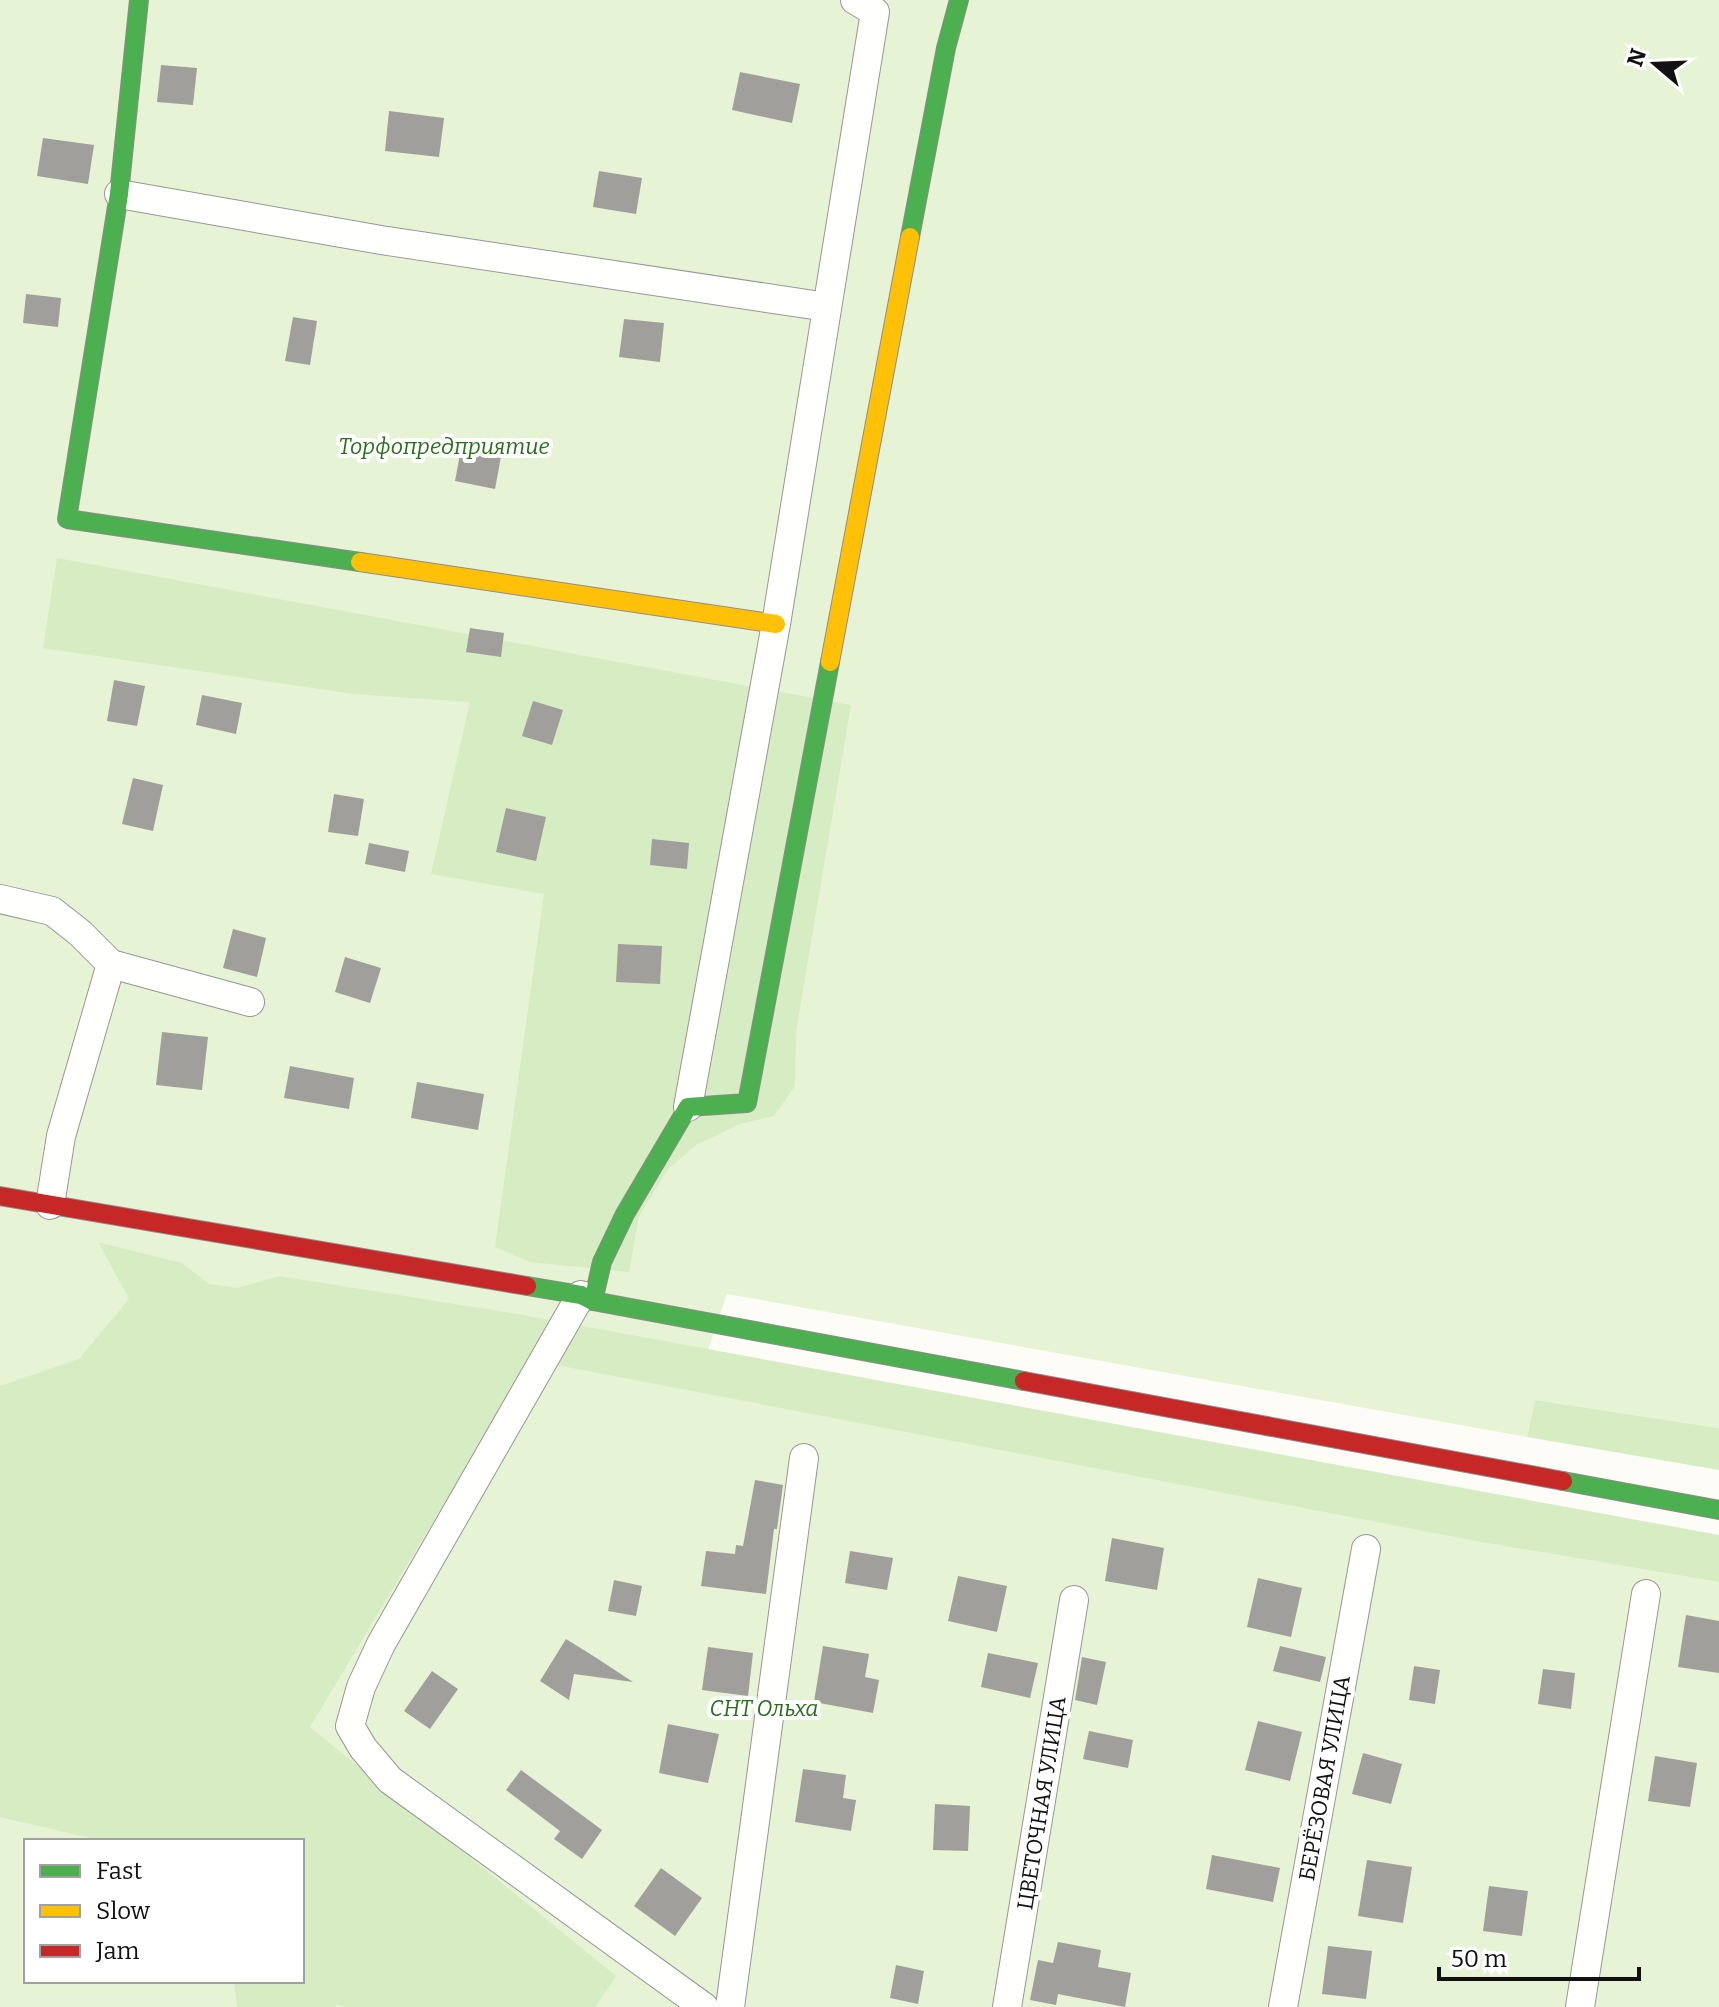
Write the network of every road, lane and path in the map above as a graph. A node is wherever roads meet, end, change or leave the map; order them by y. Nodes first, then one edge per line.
1 (139, 0) edge
2 (855, 0) edge
3 (959, 0) edge
4 (119, 194) junction
5 (827, 307) junction
6 (776, 624) junction
7 (0, 899) edge
8 (111, 964) junction
9 (250, 1002) dead end
10 (688, 1107) junction
11 (0, 1196) edge
12 (50, 1205) junction
13 (587, 1298) junction
14 (804, 1458) dead end
15 (1719, 1510) edge
16 (1366, 1549) dead end
17 (1646, 1594) dead end
18 (1074, 1600) dead end
19 (704, 2007) edge
20 (730, 2007) edge
21 (1007, 2007) edge
22 (1283, 2007) edge
23 (1580, 2007) edge

1 - 4 street
2 - 5 street
3 - 10 street
4 - 5 street
4 - 6 street
5 - 6 street
6 - 10 street
7 - 8 street
8 - 9 street
8 - 12 street
10 - 13 street
11 - 12 street
12 - 13 street
13 - 15 street
13 - 19 street
14 - 20 street
16 - 22 street, БЕРЁЗОВАЯ УЛИЦА
17 - 23 street
18 - 21 street, ЦВЕТОЧНАЯ УЛИЦА

